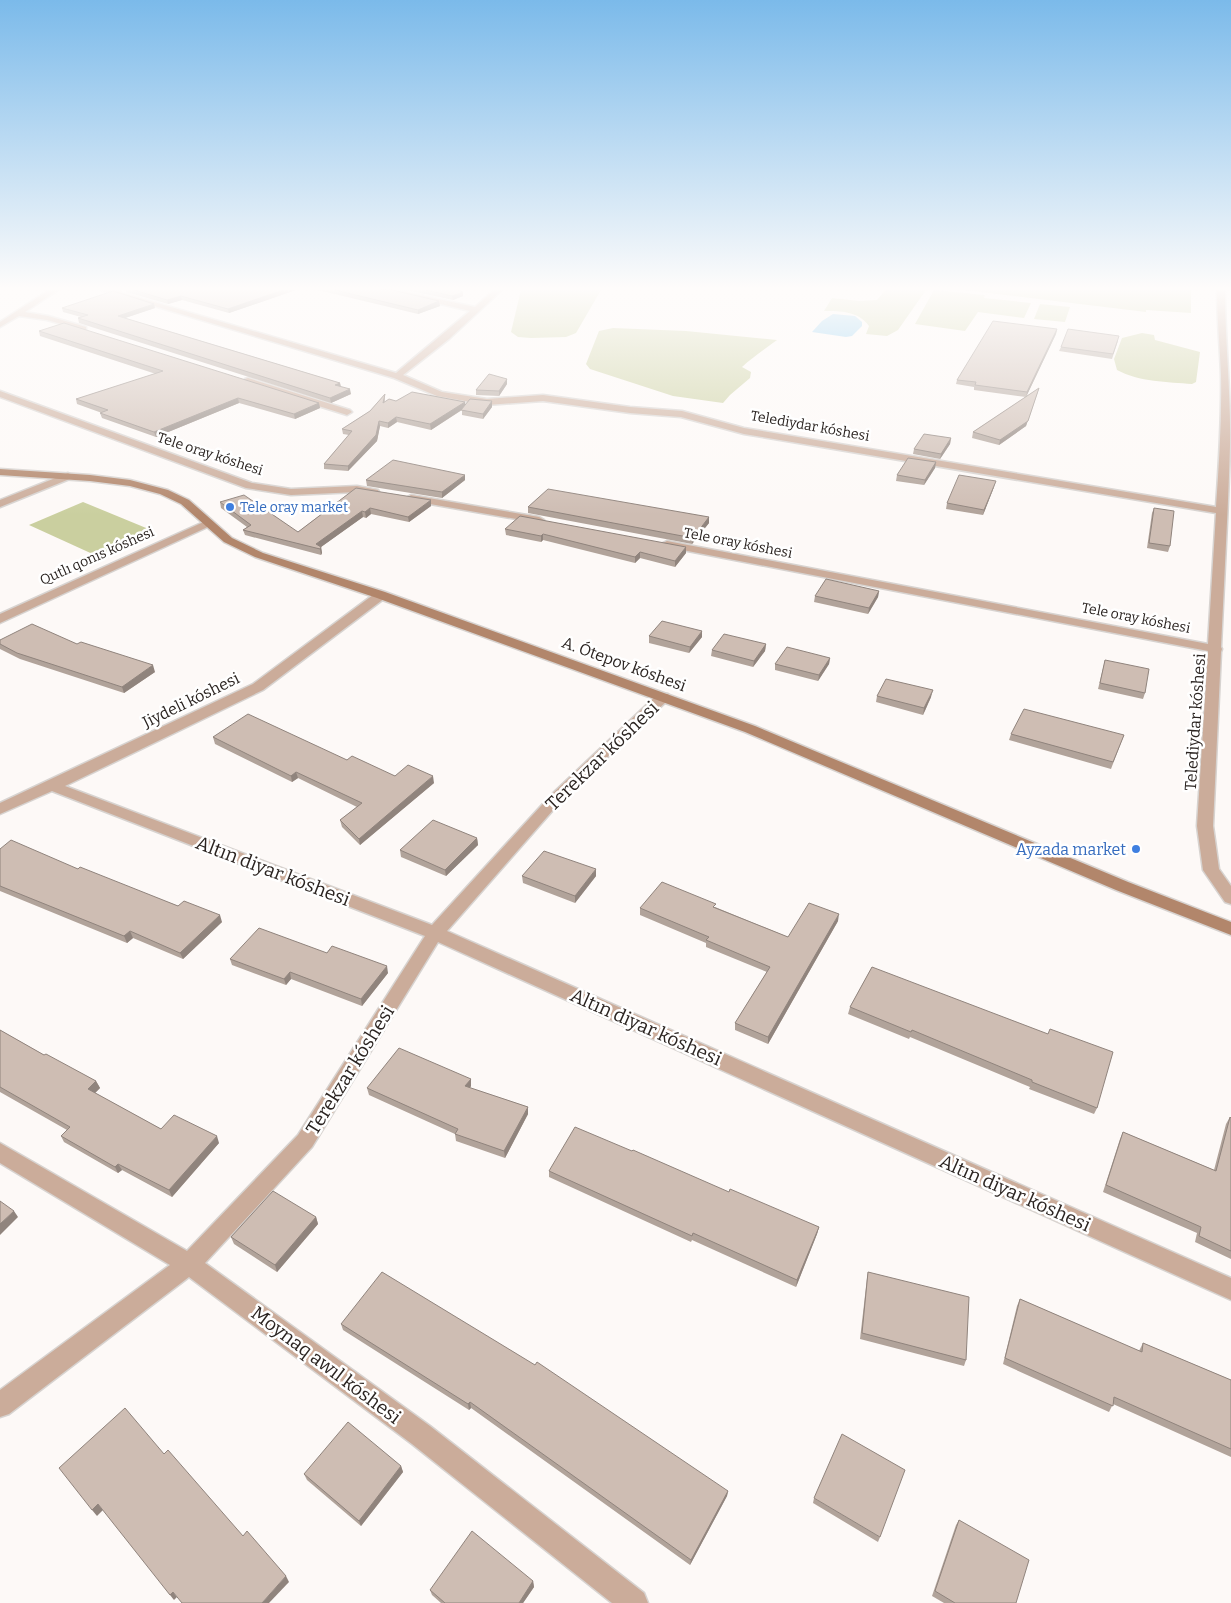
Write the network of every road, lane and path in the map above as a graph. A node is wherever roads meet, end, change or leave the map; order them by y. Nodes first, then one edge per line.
1 (359, 365) edge
2 (411, 365) edge
3 (1224, 365) edge
4 (397, 376) junction
5 (235, 377) edge
6 (0, 394) edge
7 (347, 412) dead end
8 (0, 472) edge
9 (68, 476) junction
10 (0, 504) edge
11 (1221, 511) junction
12 (550, 522) edge
13 (208, 523) junction
14 (657, 542) edge
15 (381, 595) junction
16 (0, 619) edge
17 (1216, 649) junction
18 (663, 697) junction
19 (52, 786) junction
20 (0, 808) edge
21 (1231, 898) edge
22 (1231, 930) edge
23 (435, 933) junction
24 (0, 1152) edge
25 (189, 1264) junction
26 (1231, 1289) edge
27 (0, 1405) edge
28 (634, 1603) edge

1 - 4 street, Telediydar kóshesi
2 - 4 street
3 - 11 street, Telediydar kóshesi
4 - 11 street, Telediydar kóshesi
5 - 7 street
6 - 12 street, Tele oray kóshesi
8 - 9 street, A. Ótepov kóshesi
9 - 10 street
9 - 13 street, A. Ótepov kóshesi
11 - 17 street, Telediydar kóshesi
13 - 15 street, A. Ótepov kóshesi
13 - 16 street, Qutlı qonıs kóshesi
14 - 17 street, Tele oray kóshesi
15 - 18 street, A. Ótepov kóshesi
15 - 19 street, Jiydeli kóshesi
17 - 21 street, Telediydar kóshesi
18 - 22 street, A. Ótepov kóshesi
18 - 23 street, Terekzar kóshesi
19 - 20 street, Jiydeli kóshesi
19 - 23 street, Altın diyar kóshesi
23 - 25 street, Terekzar kóshesi
23 - 26 street, Altın diyar kóshesi
24 - 25 street, Moynaq awıl kóshesi
25 - 27 street, Terekzar kóshesi
25 - 28 street, Moynaq awıl kóshesi

